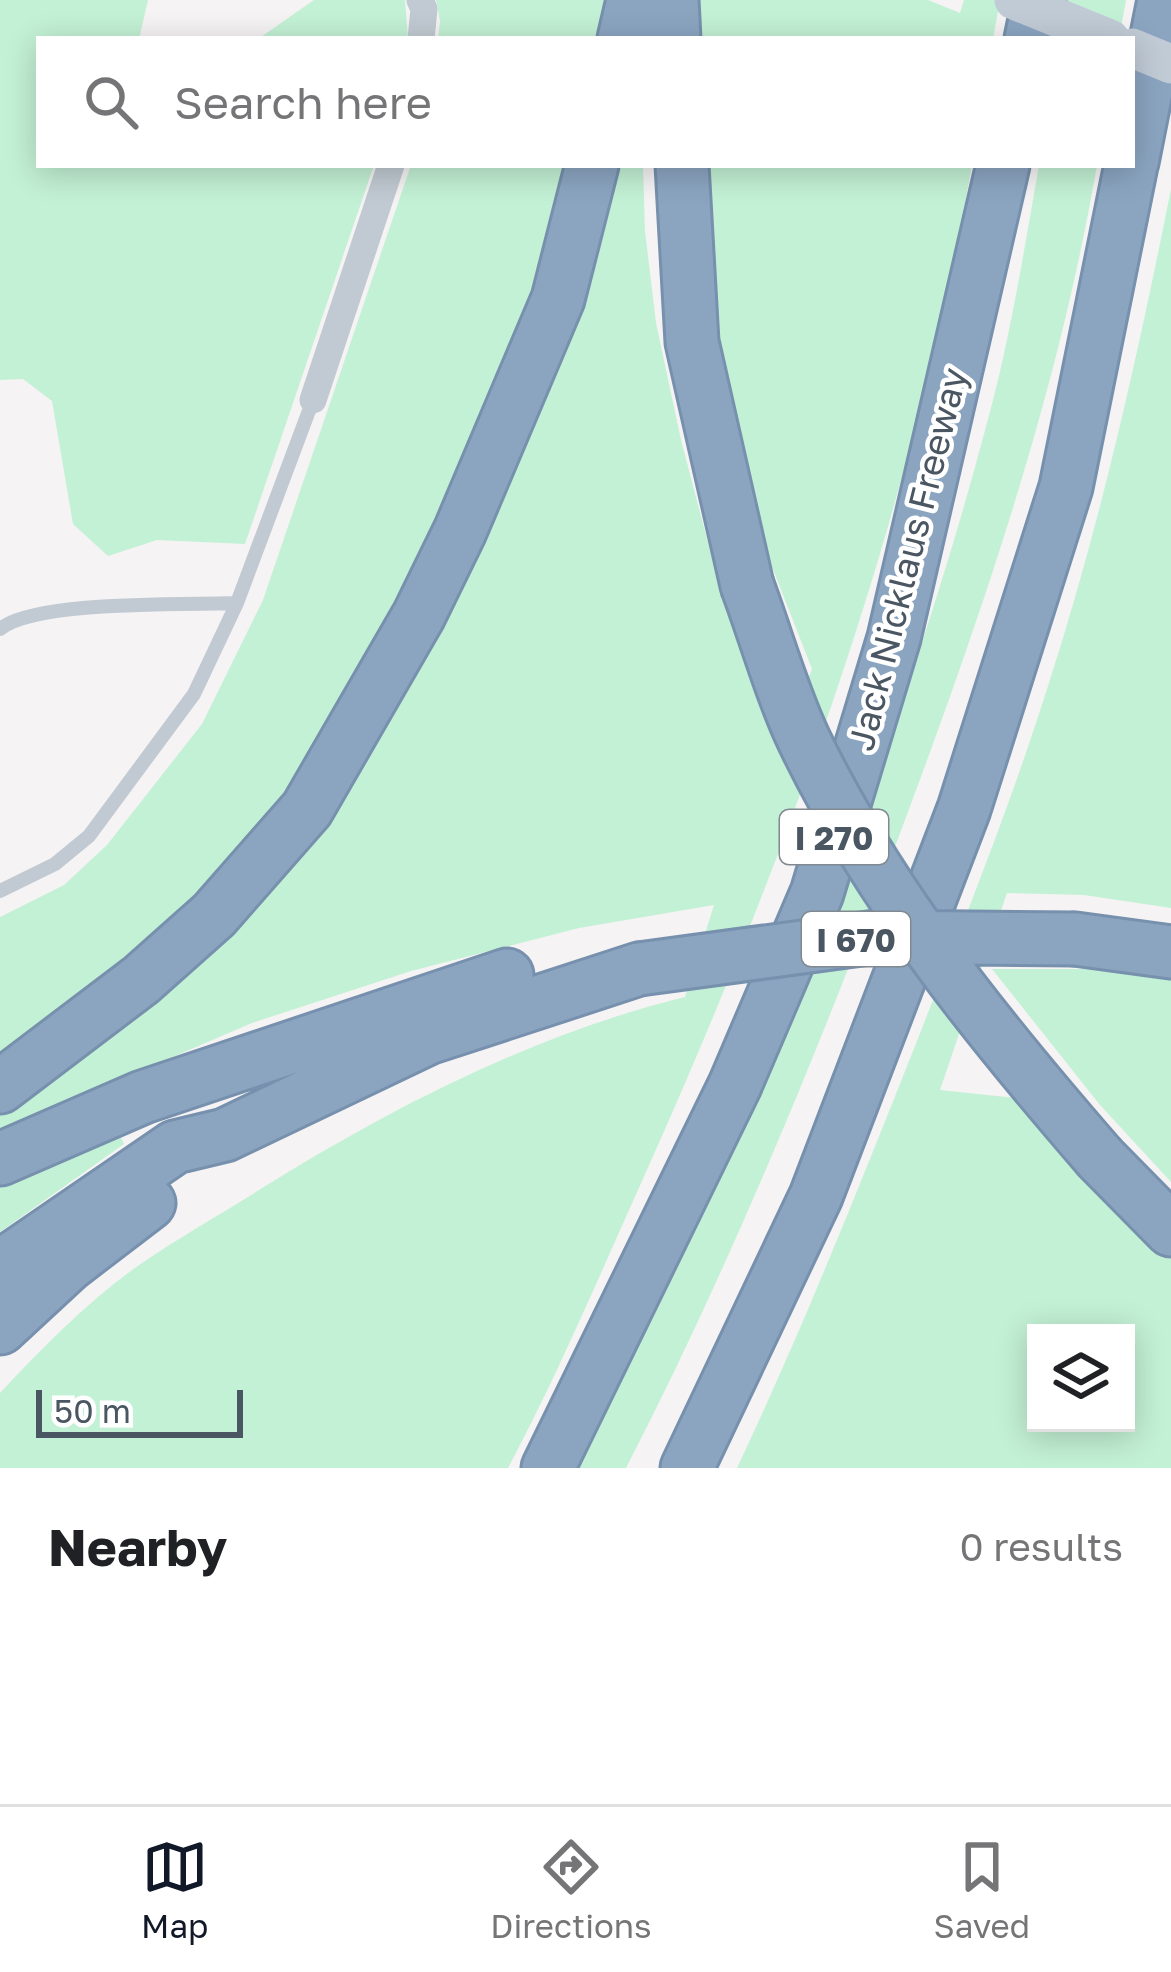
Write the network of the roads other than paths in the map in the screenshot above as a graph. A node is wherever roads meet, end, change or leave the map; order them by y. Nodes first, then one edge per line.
1 (420, 0) edge
2 (633, 0) edge
3 (672, 0) edge
4 (1014, 0) edge
5 (1039, 0) edge
6 (1164, 0) edge
7 (421, 36) edge
8 (625, 36) edge
9 (674, 36) edge
10 (1032, 36) edge
11 (1103, 36) edge
12 (1135, 49) edge
13 (1171, 64) edge
14 (1135, 149) edge
15 (390, 168) edge
16 (591, 168) edge
17 (682, 168) edge
18 (1002, 168) edge
19 (1131, 168) edge
20 (313, 400) joint
21 (237, 603) junction
22 (0, 629) edge
23 (0, 891) edge
24 (1171, 952) edge
25 (639, 969) junction
26 (0, 1087) edge
27 (225, 1135) junction
28 (0, 1159) edge
29 (1171, 1230) edge
30 (0, 1267) edge
31 (0, 1328) edge
32 (548, 1468) edge
33 (687, 1468) edge

1 - 7 street
2 - 8 highway
3 - 9 highway
4 - 11 main road, bridge
5 - 10 highway
6 - 14 highway, I 270
12 - 13 main road, bridge
15 - 20 street
16 - 26 highway
17 - 29 highway, bridge
18 - 32 highway, Jack Nicklaus Freeway / I 270
19 - 33 highway, I 270
20 - 21 lane
21 - 22 lane
21 - 23 lane
24 - 25 highway, I 670, bridge
25 - 27 highway
25 - 28 highway
27 - 30 highway
27 - 31 highway

